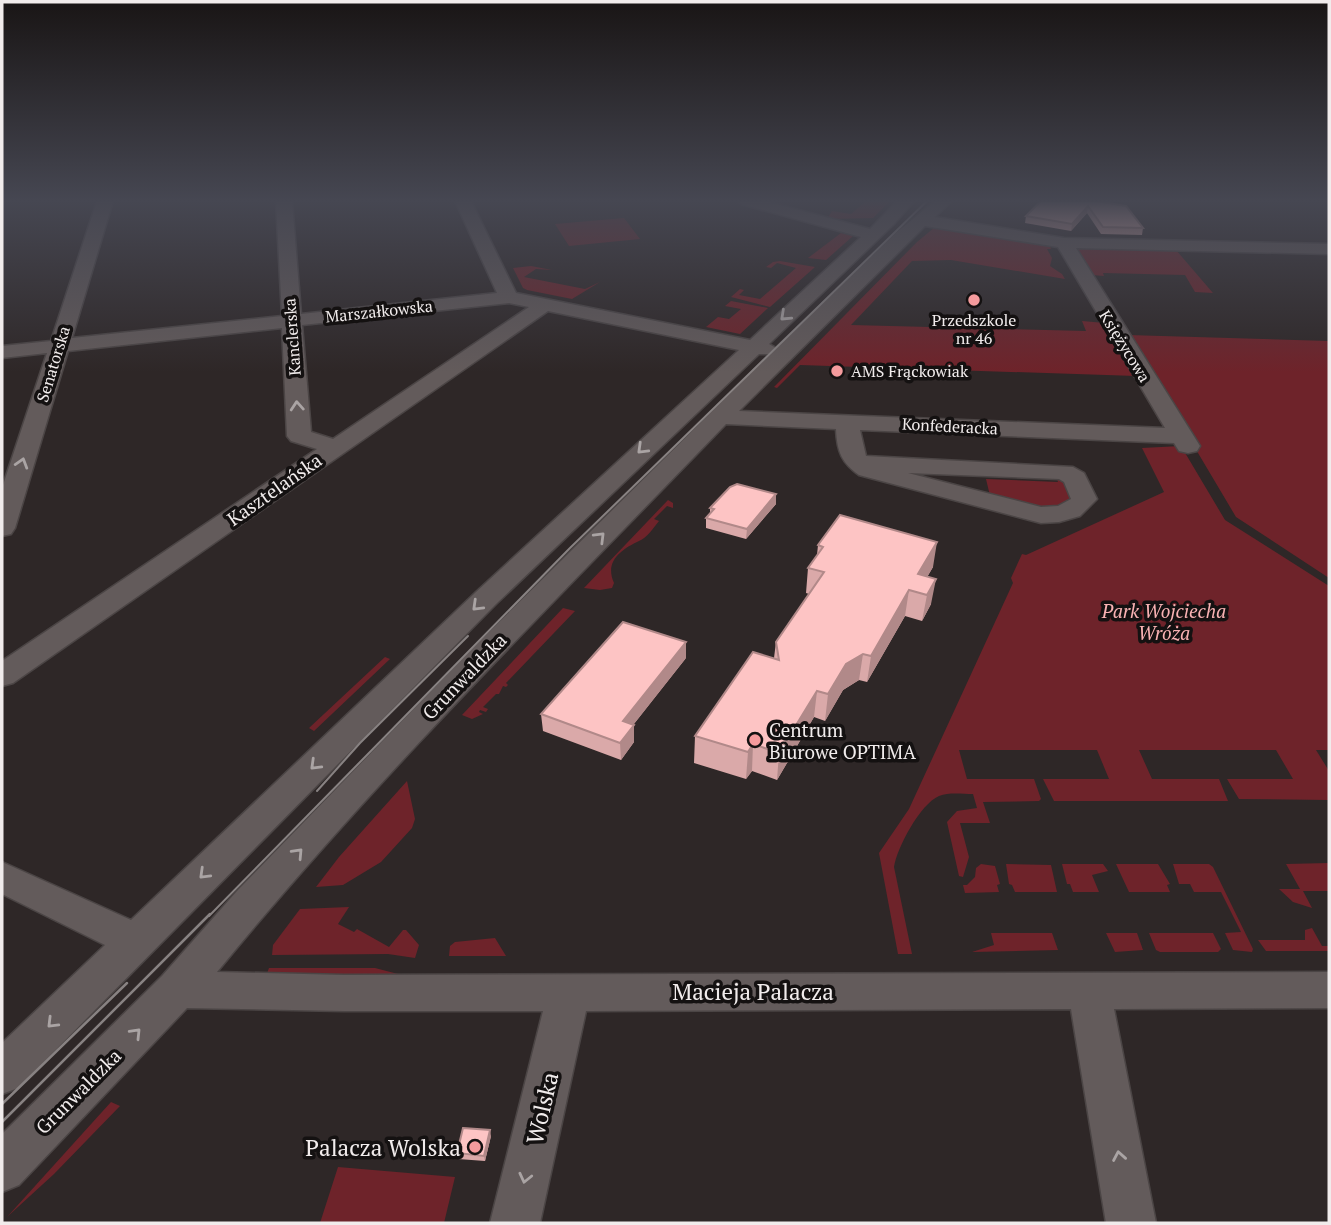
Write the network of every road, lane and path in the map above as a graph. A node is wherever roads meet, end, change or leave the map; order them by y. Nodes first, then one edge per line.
1 (87, 258) edge
2 (287, 258) edge
3 (490, 258) edge
4 (847, 258) edge
5 (881, 258) edge
6 (1073, 258) edge
7 (509, 297) junction
8 (547, 303) junction
9 (291, 321) junction
10 (59, 345) junction
11 (752, 346) junction
12 (2, 352) edge
13 (783, 353) junction
14 (724, 399) junction
15 (848, 421) junction
16 (1184, 441) joint
17 (335, 447) junction
18 (856, 463) junction
19 (2, 528) edge
20 (2, 676) edge
21 (2, 877) edge
22 (135, 941) junction
23 (177, 989) junction
24 (1089, 990) junction
25 (1329, 990) edge
26 (569, 992) junction
27 (2, 1073) edge
28 (2, 1168) edge
29 (515, 1223) edge
30 (1131, 1223) edge

1 - 10 street, Senatorska
2 - 9 street, Kanclerska
3 - 7 street
4 -> 11 street, Grunwaldzka
5 - 13 street, Grunwaldzka
6 - 16 street, Księżycowa
7 - 8 street, Marszałkowska
7 - 9 street, Marszałkowska
8 - 11 street, Marszałkowska
8 - 17 street, Kasztelańska
9 - 10 street, Marszałkowska
17 -> 9 street, Kanclerska
10 - 12 street, Marszałkowska
19 -> 10 street, Senatorska
11 - 13 street, Marszałkowska
11 - 14 street, Grunwaldzka
13 - 14 street, Grunwaldzka
14 - 15 street, Konfederacka
14 -> 22 street, Grunwaldzka
23 -> 14 street, Grunwaldzka
15 - 16 street, Konfederacka
15 - 18 street
17 - 20 street, Kasztelańska
18 - 18 street
21 - 22 street
22 -> 27 street, Grunwaldzka
23 - 26 street, Macieja Palacza
28 -> 23 street, Grunwaldzka
24 - 25 street, Macieja Palacza
24 - 26 street, Macieja Palacza
30 -> 24 street
26 -> 29 street, Wolska

